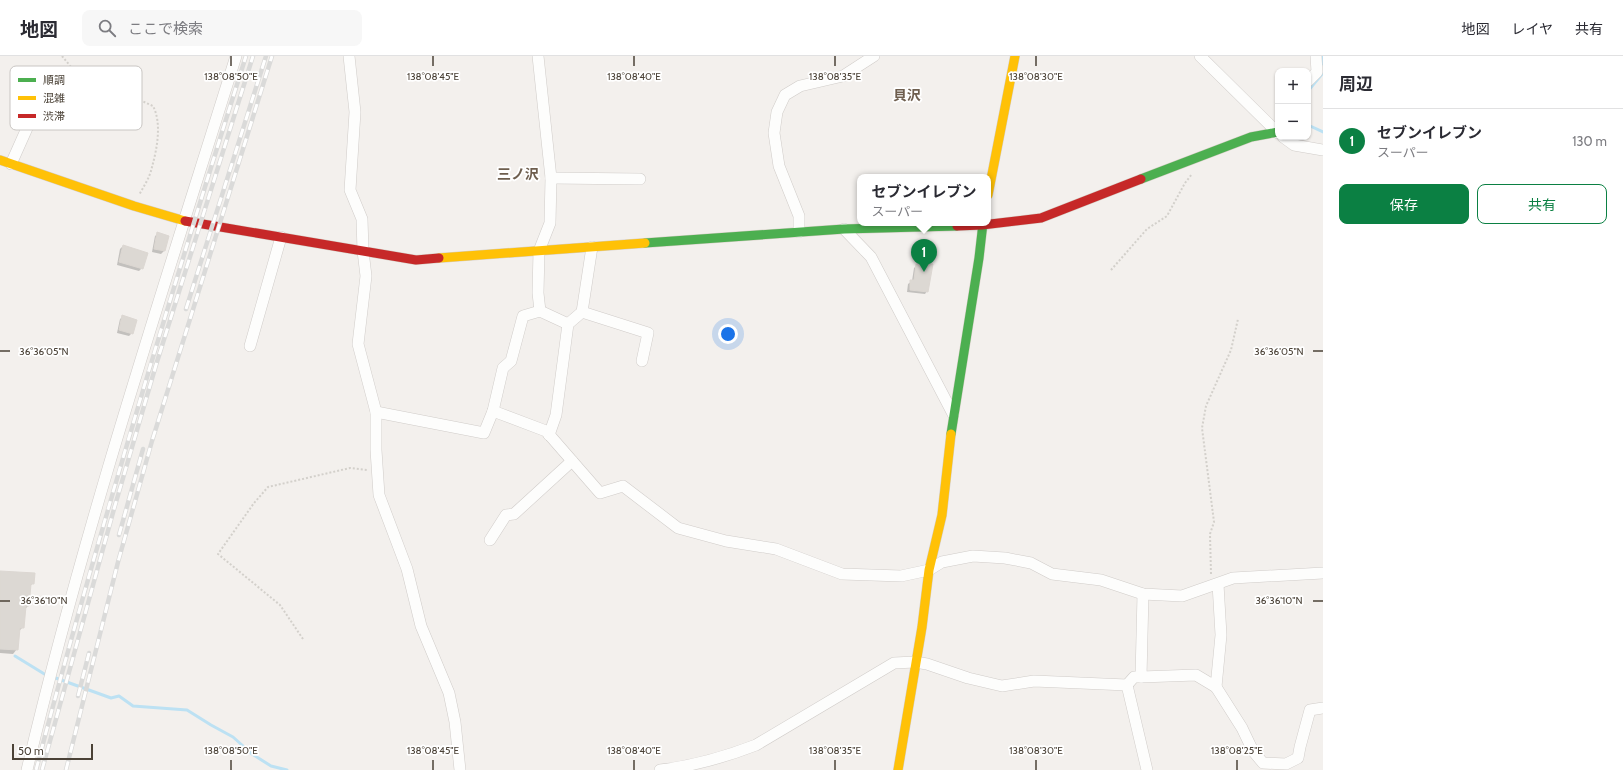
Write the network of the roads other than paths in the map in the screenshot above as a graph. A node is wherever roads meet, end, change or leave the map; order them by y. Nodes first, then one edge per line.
1 (236, 56) edge
2 (349, 56) edge
3 (538, 56) edge
4 (874, 56) edge
5 (1015, 56) edge
6 (1200, 56) edge
7 (1316, 56) edge
8 (1311, 78) edge
9 (26, 130) edge
10 (1275, 130) edge
11 (1275, 133) edge
12 (1287, 140) edge
13 (1323, 150) edge
14 (0, 160) edge
15 (11, 164) junction
16 (551, 178) junction
17 (991, 178) edge
18 (640, 180) dead end
19 (185, 221) junction
20 (991, 223) edge
21 (927, 226) edge
22 (983, 226) edge
23 (844, 229) junction
24 (799, 232) junction
25 (281, 237) junction
26 (592, 247) junction
27 (363, 251) junction
28 (539, 251) junction
29 (540, 311) junction
30 (582, 312) junction
31 (568, 324) junction
32 (250, 346) dead end
33 (642, 361) dead end
34 (493, 411) junction
35 (376, 412) junction
36 (953, 415) junction
37 (549, 436) junction
38 (572, 461) junction
39 (490, 540) dead end
40 (929, 570) junction
41 (1323, 573) edge
42 (1215, 585) junction
43 (1144, 594) junction
44 (915, 662) junction
45 (1141, 676) junction
46 (1127, 685) junction
47 (1216, 687) junction
48 (1323, 708) edge
49 (27, 770) edge
50 (460, 770) edge
51 (660, 770) edge
52 (898, 770) edge
53 (1147, 770) edge

1 - 19 street
2 - 27 street
3 - 16 street
4 - 24 street
5 - 17 street
6 - 10 street
7 - 8 street
9 - 15 street
11 - 20 street
12 - 13 street
14 - 15 street
15 - 19 street
16 - 18 street
16 - 28 street
19 - 25 street
19 - 49 street
21 - 23 street
22 - 36 street
23 - 24 street
23 - 36 street
24 - 26 street
25 - 27 street
25 - 32 street
26 - 28 street
26 - 30 street
27 - 28 street
27 - 35 street
28 - 29 street
29 - 31 street
29 - 34 street
30 - 31 street
30 - 33 street
31 - 37 street
34 - 35 street
34 - 37 street
35 - 50 street
36 - 40 street
37 - 38 street
38 - 39 street
38 - 40 street
40 - 43 street
40 - 44 street
41 - 42 street
42 - 43 street
42 - 47 street
43 - 45 street
44 - 46 street
44 - 51 street
44 - 52 street
45 - 46 street
45 - 47 street
46 - 53 street
47 - 48 street

